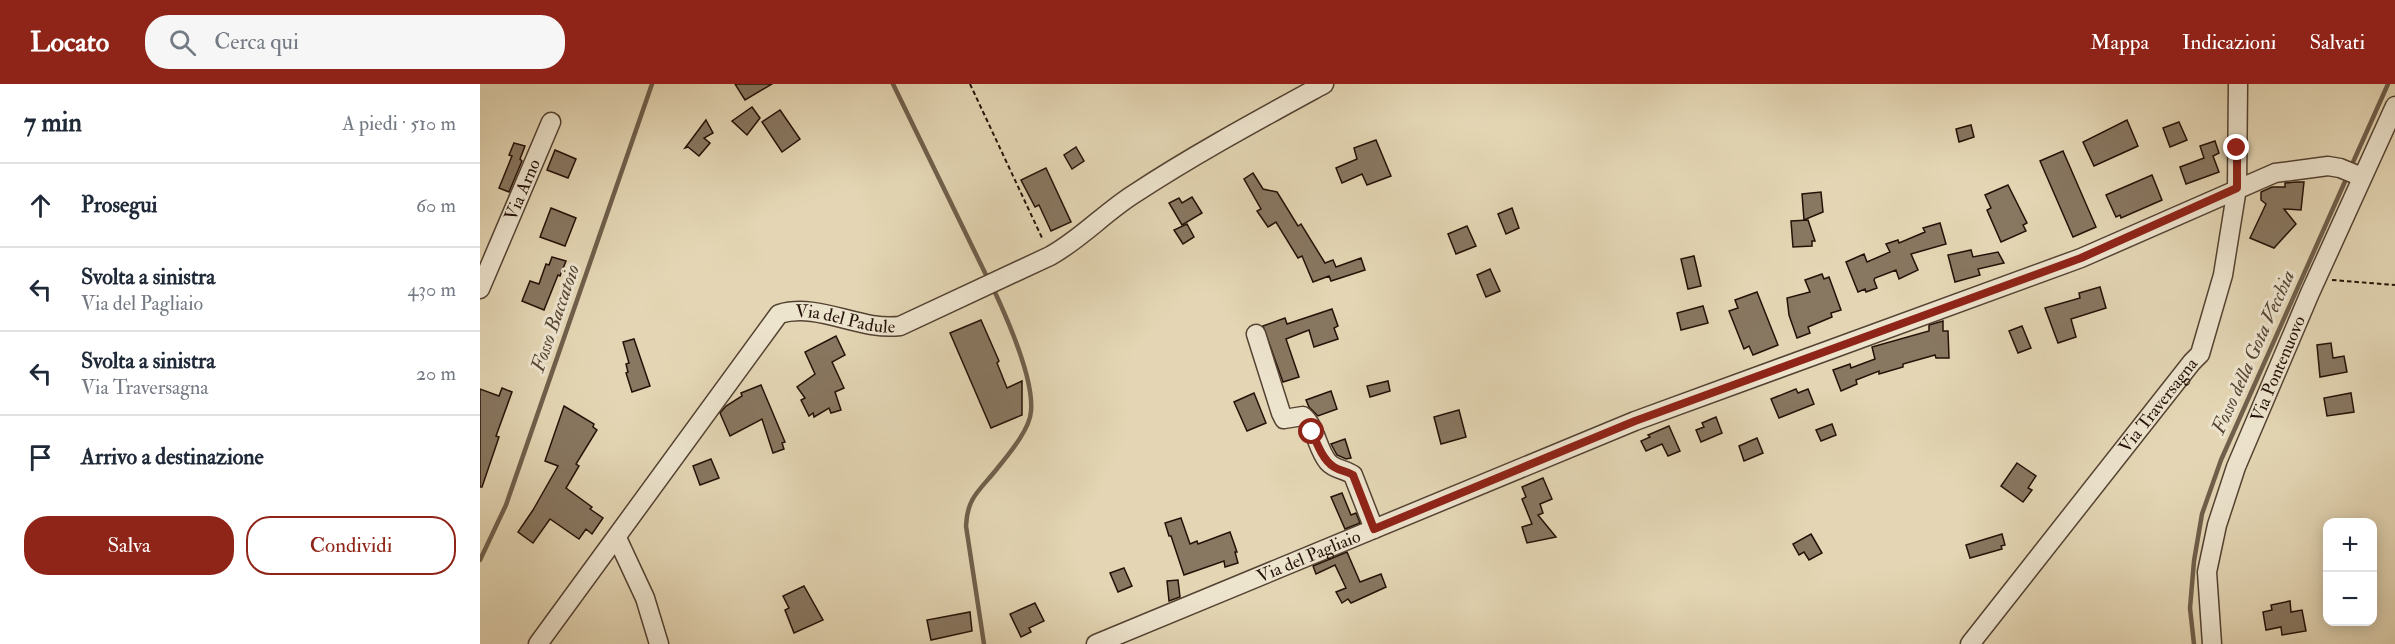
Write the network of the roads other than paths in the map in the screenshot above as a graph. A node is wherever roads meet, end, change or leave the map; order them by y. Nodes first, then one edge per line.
1 (1324, 84) edge
2 (2238, 84) edge
3 (2395, 106) edge
4 (551, 122) dead end
5 (2353, 173) junction
6 (2237, 188) junction
7 (480, 289) edge
8 (1256, 334) dead end
9 (1374, 529) junction
10 (617, 538) junction
11 (538, 644) edge
12 (659, 644) edge
13 (1095, 644) edge
14 (1970, 644) edge
15 (2211, 644) edge

1 - 10 street, Via del Padule
2 - 6 street, Via Traversagna
3 - 5 street, Via Pontenuovo
4 - 7 street, Via Arno
5 - 6 street, Via del Pagliaio
5 - 15 street, Via Pontenuovo
6 - 9 street, Via del Pagliaio
6 - 14 street, Via Traversagna
8 - 9 street
9 - 13 street, Via del Pagliaio
10 - 11 street, Via del Padule
10 - 12 street

